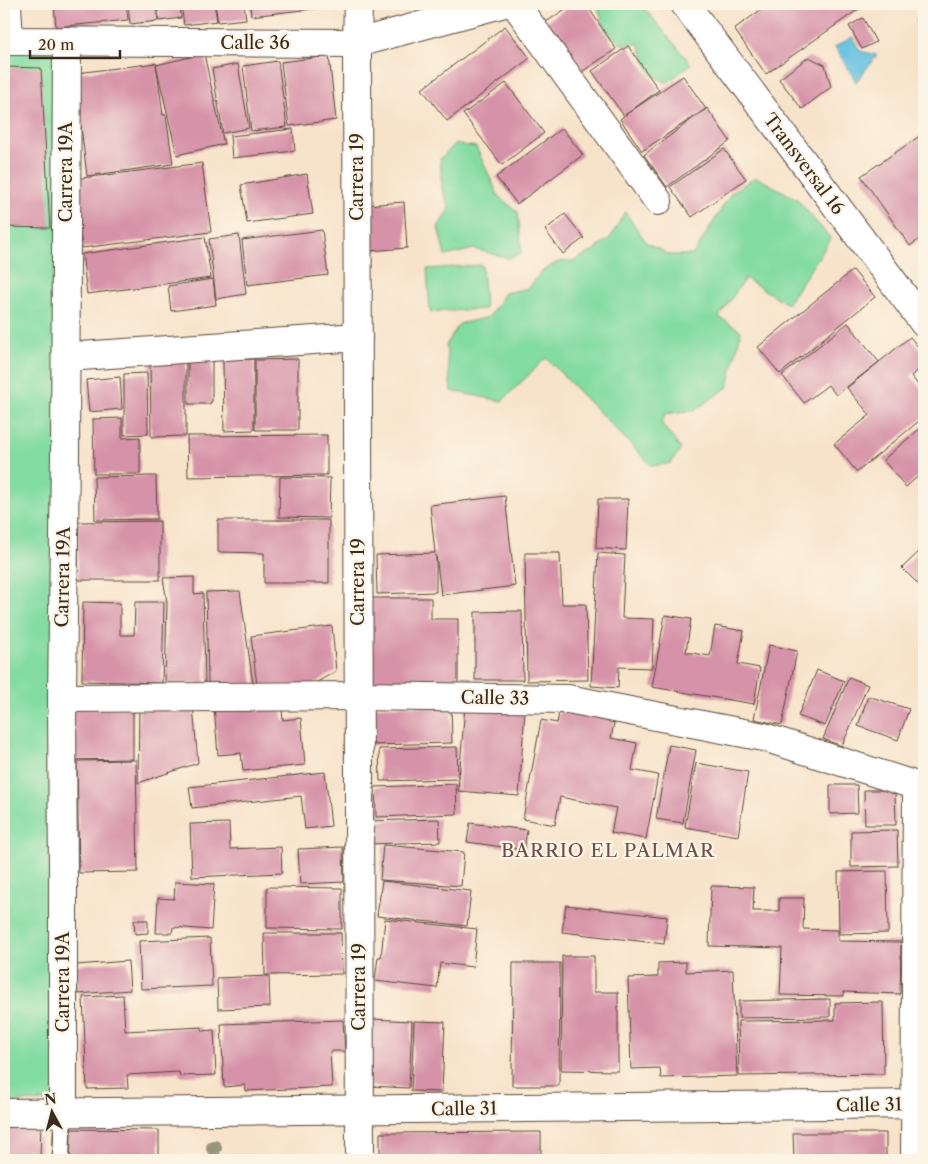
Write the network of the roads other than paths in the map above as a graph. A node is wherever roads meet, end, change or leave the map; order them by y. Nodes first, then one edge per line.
1 (7, 4) edge
2 (358, 4) edge
3 (501, 4) edge
4 (515, 4) edge
5 (684, 4) edge
6 (6, 41) edge
7 (67, 41) junction
8 (357, 44) junction
9 (658, 201) dead end
10 (924, 323) edge
11 (358, 337) junction
12 (66, 357) junction
13 (358, 696) junction
14 (62, 698) junction
15 (920, 1104) edge
16 (359, 1110) junction
17 (4, 1114) edge
18 (63, 1114) junction
19 (61, 1160) edge
20 (360, 1160) edge
21 (915, 1160) edge

1 - 6 street
2 - 8 street, Carrera 19
3 - 8 street, Calle 36
4 - 9 street
5 - 10 street, Transversal 16
6 - 7 street, Calle 36
7 - 8 street, Calle 36
7 - 12 street, Carrera 19A
8 - 11 street, Carrera 19
11 - 12 street
11 - 13 street, Carrera 19
12 - 14 street, Carrera 19A
13 - 14 street, Calle 33
13 - 15 street, Calle 33
13 - 16 street, Carrera 19
14 - 18 street, Carrera 19A
15 - 16 street, Calle 31
15 - 21 street
16 - 18 street, Calle 31
16 - 20 street, Carrera 19
17 - 18 street, Calle 31
18 - 19 lane

